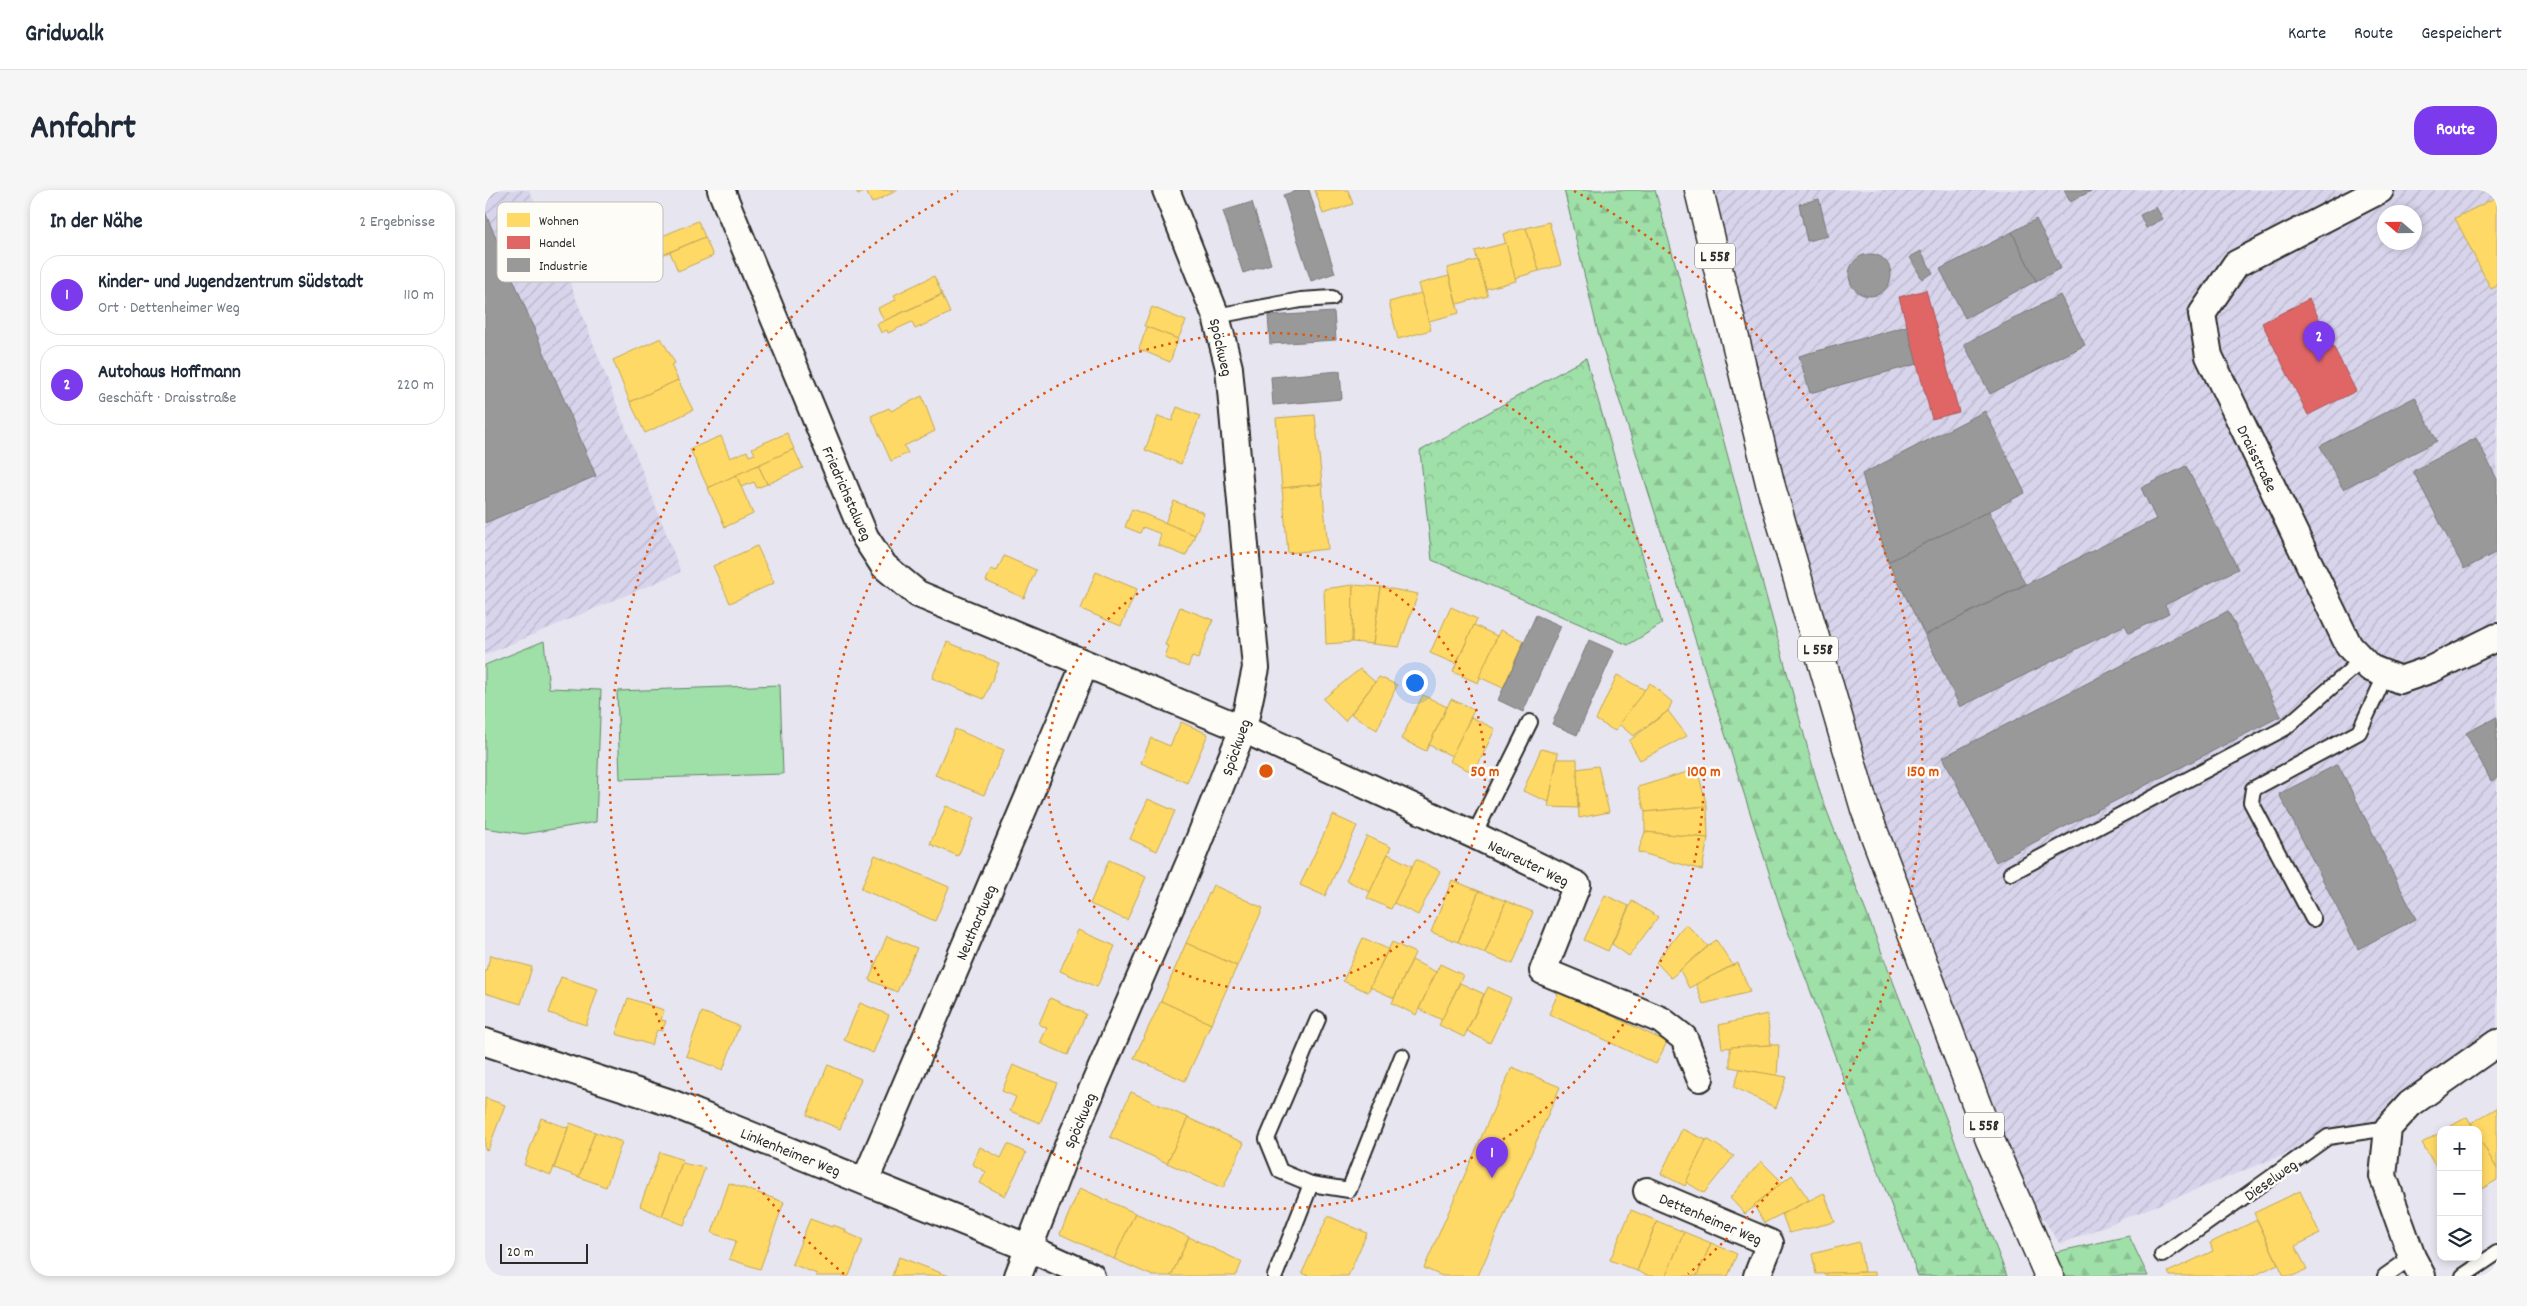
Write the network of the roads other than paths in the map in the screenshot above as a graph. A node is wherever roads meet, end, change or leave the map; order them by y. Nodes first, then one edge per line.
1 (721, 190) edge
2 (1166, 190) edge
3 (1699, 190) edge
4 (2380, 190) edge
5 (1332, 298) dead end
6 (1216, 316) junction
7 (2497, 637) edge
8 (2362, 660) junction
9 (1085, 664) junction
10 (2386, 674) junction
11 (1530, 722) dead end
12 (1243, 729) junction
13 (1474, 835) junction
14 (2011, 873) dead end
15 (2313, 919) dead end
16 (1318, 1019) dead end
17 (485, 1042) edge
18 (2497, 1043) edge
19 (1402, 1056) dead end
20 (1700, 1078) dead end
21 (2388, 1128) junction
22 (865, 1181) junction
23 (1311, 1184) junction
24 (1647, 1191) dead end
25 (1029, 1248) junction
26 (2497, 1253) edge
27 (2163, 1255) dead end
28 (2417, 1266) edge
29 (1018, 1276) edge
30 (1091, 1276) edge
31 (1275, 1276) edge
32 (1757, 1276) edge
33 (2049, 1276) edge
34 (2385, 1276) edge
35 (2463, 1276) edge

1 - 9 street, Friedrichstalweg
2 - 6 street, Spöckweg
3 - 33 main road, L 558
4 - 8 street, Draisstraße
5 - 6 lane
6 - 12 street, Spöckweg
7 - 10 street, Draisstraße
8 - 10 street, Draisstraße
8 - 14 lane
9 - 12 street, Friedrichstalweg
9 - 22 street, Neuthardweg
10 - 15 lane
11 - 13 lane
12 - 13 street, Neureuter Weg
12 - 25 street, Spöckweg
13 - 20 street, Neureuter Weg
16 - 23 lane
17 - 22 street, Linkenheimer Weg
18 - 21 street
19 - 23 lane
21 - 27 lane, Dieselweg
21 - 28 street
22 - 25 street, Linkenheimer Weg
23 - 31 lane
24 - 32 street, Dettenheimer Weg
25 - 29 street, Spöckweg
25 - 30 street, Linkenheimer Weg
26 - 35 lane
28 - 34 lane

